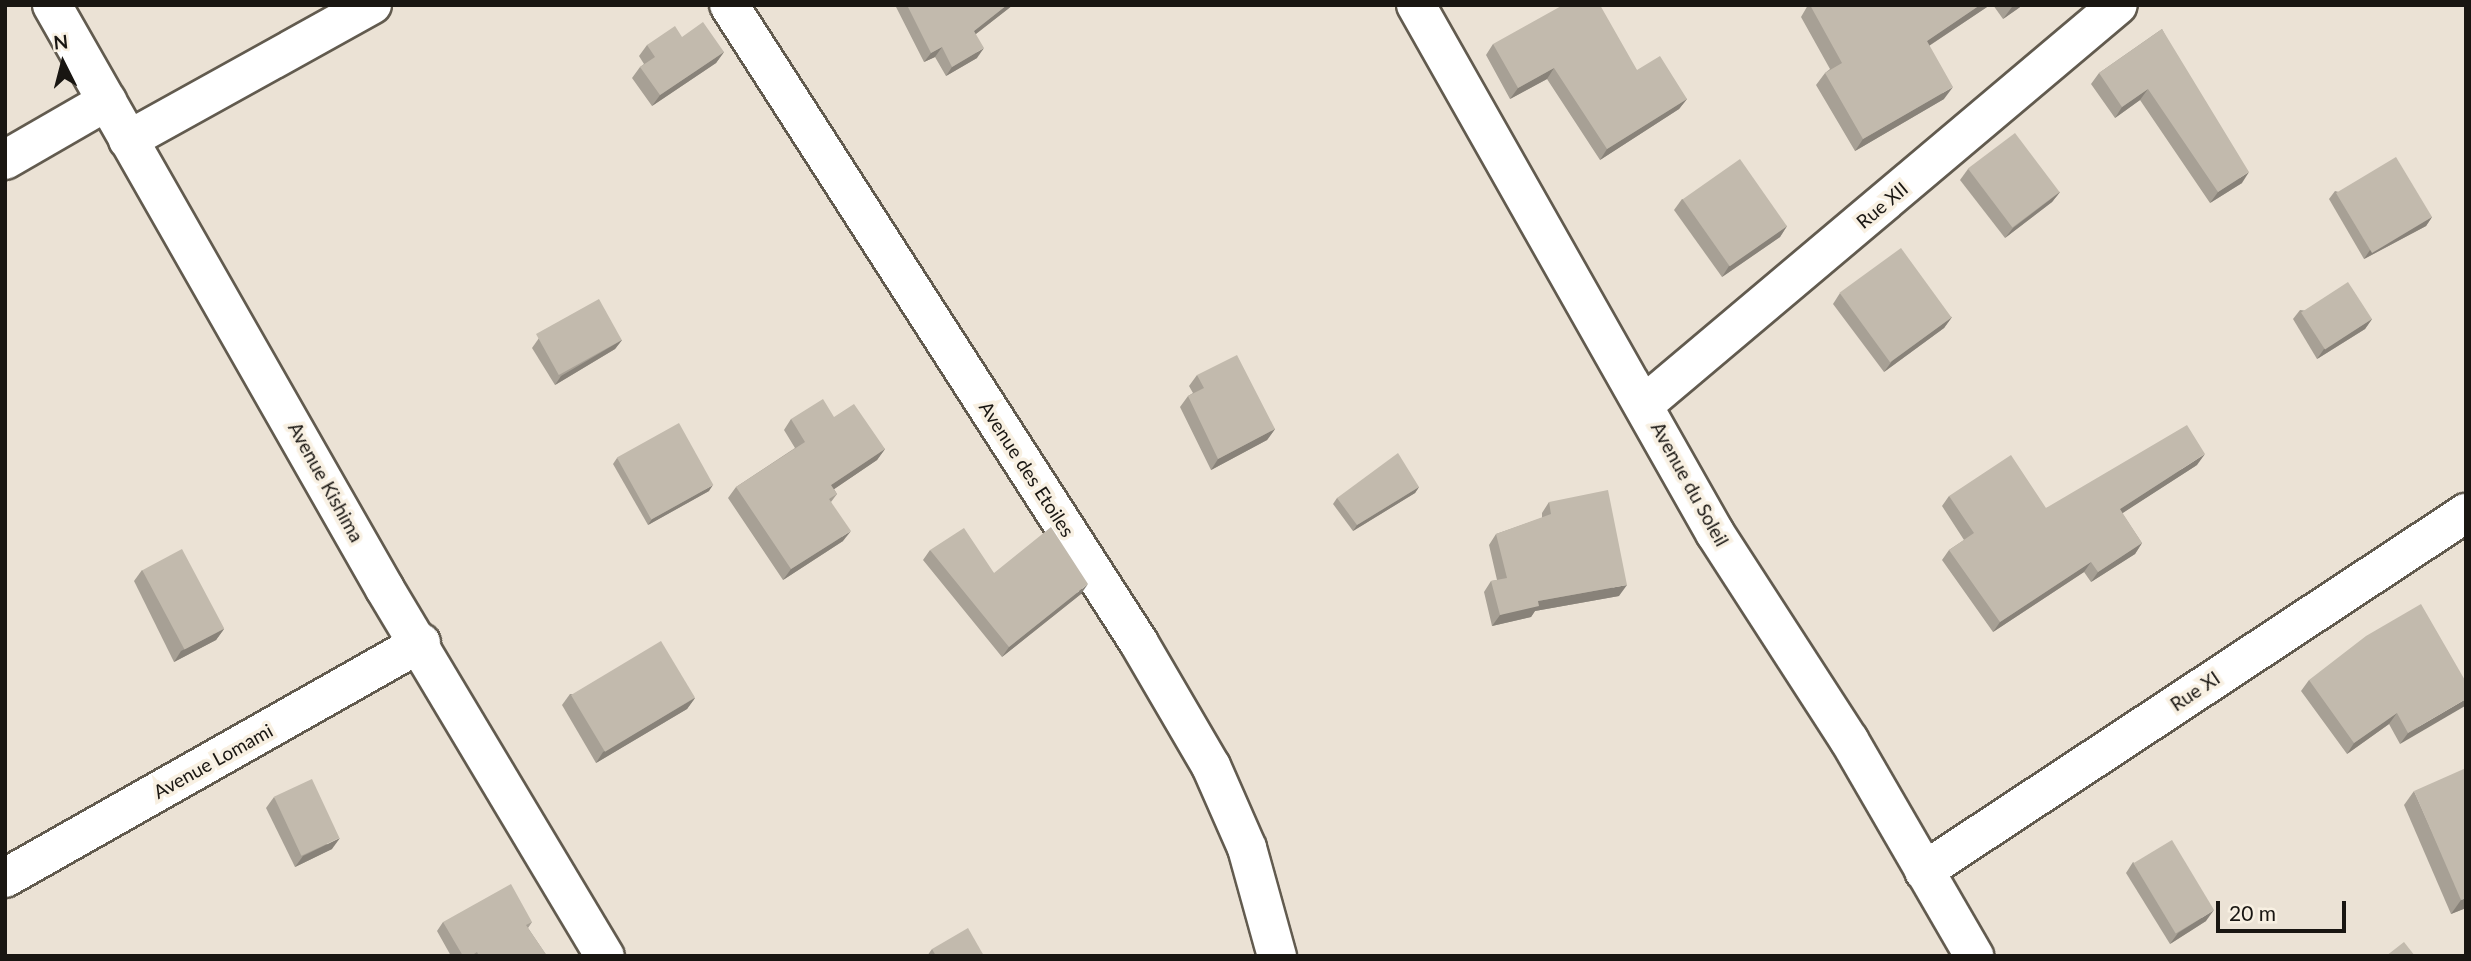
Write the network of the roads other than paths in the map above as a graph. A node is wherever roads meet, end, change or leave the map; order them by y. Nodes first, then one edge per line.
1 (52, 5) edge
2 (372, 5) edge
3 (729, 5) edge
4 (1416, 5) edge
5 (2118, 5) edge
6 (107, 101) junction
7 (128, 140) junction
8 (5, 160) edge
9 (1646, 403) junction
10 (2466, 513) edge
11 (421, 643) junction
12 (1924, 870) junction
13 (5, 878) edge
14 (605, 956) edge
15 (1277, 956) edge
16 (1974, 956) edge

1 - 6 street, Avenue Kishima
2 - 7 street
3 - 15 street, Avenue des Etoiles
4 - 9 street, Avenue du Soleil
5 - 9 street, Rue XII
6 - 7 street, Avenue Kishima
6 - 8 street
7 - 11 street, Avenue Kishima
9 - 12 street, Avenue du Soleil
10 - 12 street, Rue XI
11 - 13 street, Avenue Lomami
11 - 14 street, Avenue Kishima
12 - 16 street, Avenue du Soleil

